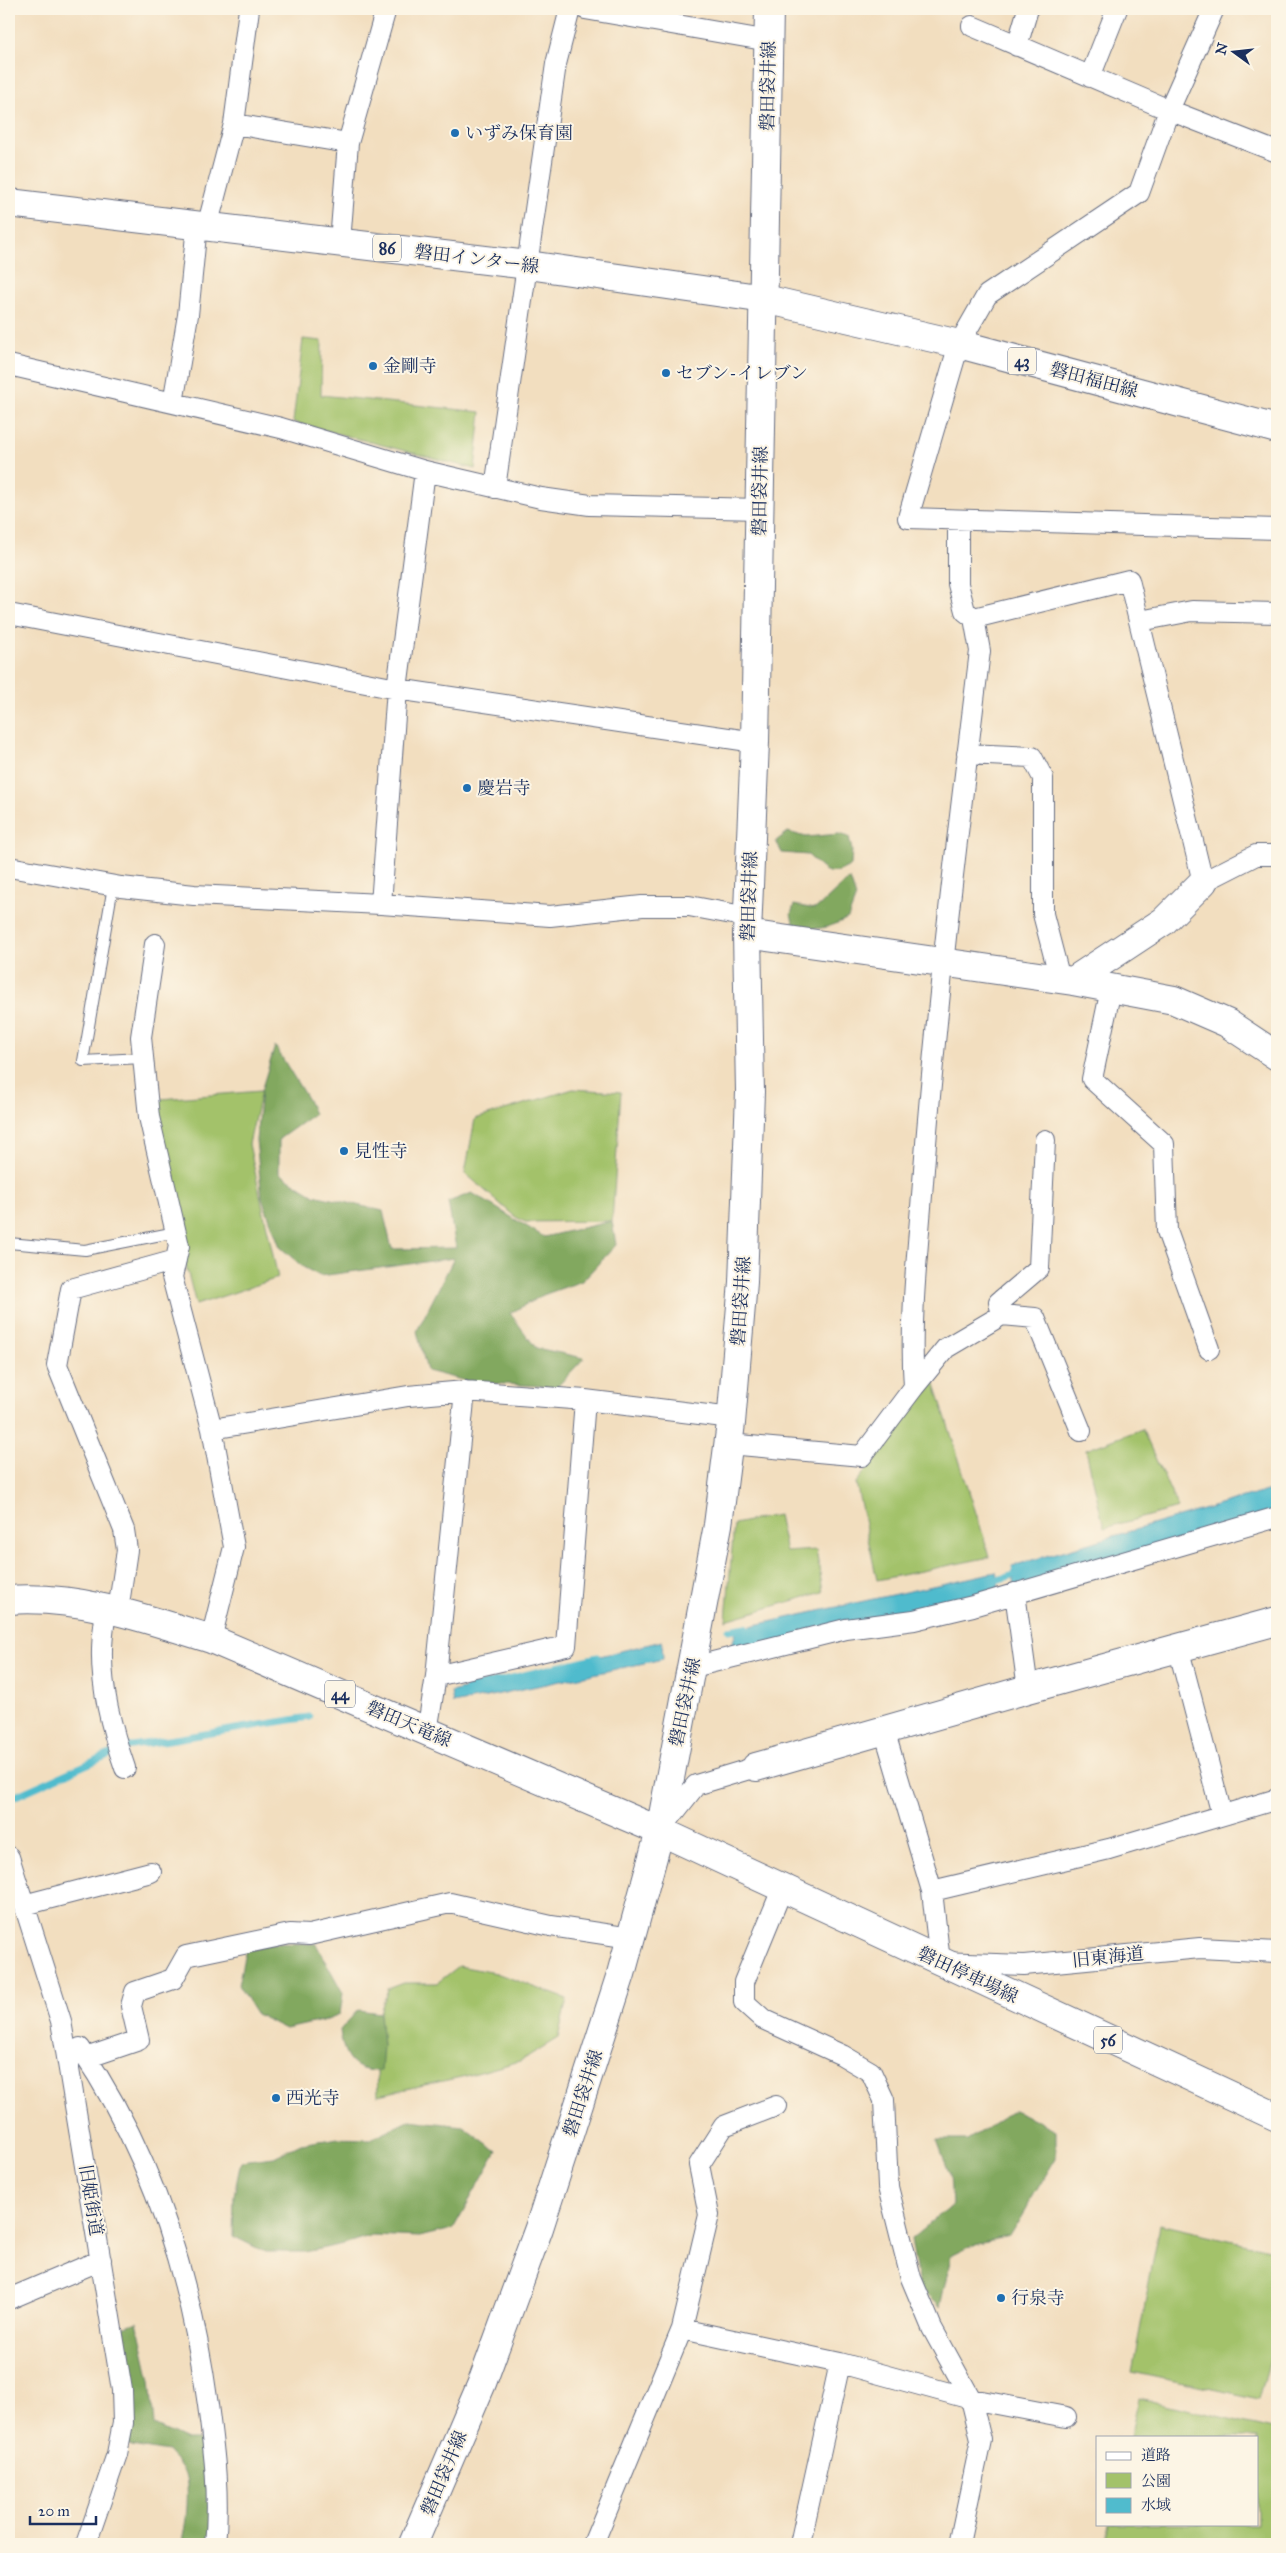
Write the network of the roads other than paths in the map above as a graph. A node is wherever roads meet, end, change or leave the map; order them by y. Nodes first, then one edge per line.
1 (249, 9) edge
2 (386, 9) edge
3 (570, 9) edge
4 (585, 9) edge
5 (769, 9) edge
6 (1028, 9) edge
7 (1117, 9) edge
8 (1214, 9) edge
9 (972, 26) dead end
10 (768, 41) junction
11 (1017, 46) junction
12 (1090, 77) junction
13 (1169, 110) junction
14 (234, 124) junction
15 (348, 143) junction
16 (1277, 152) edge
17 (9, 203) edge
18 (202, 226) junction
19 (340, 242) junction
20 (528, 265) junction
21 (765, 299) junction
22 (959, 344) junction
23 (9, 365) edge
24 (173, 403) junction
25 (1277, 429) edge
26 (425, 471) junction
27 (495, 488) junction
28 (760, 509) junction
29 (958, 520) junction
30 (1277, 530) edge
31 (1277, 613) edge
32 (9, 614) edge
33 (974, 618) junction
34 (1140, 621) junction
35 (397, 689) junction
36 (755, 742) junction
37 (967, 754) junction
38 (1277, 855) edge
39 (9, 866) edge
40 (1203, 882) junction
41 (112, 886) junction
42 (381, 904) junction
43 (748, 925) junction
44 (155, 944) dead end
45 (944, 962) junction
46 (1067, 980) junction
47 (1111, 989) junction
48 (1277, 1056) edge
49 (143, 1058) junction
50 (1045, 1140) dead end
51 (176, 1232) junction
52 (9, 1242) edge
53 (176, 1260) junction
54 (1002, 1315) junction
55 (1209, 1349) dead end
56 (914, 1387) junction
57 (465, 1391) junction
58 (585, 1400) junction
59 (212, 1429) junction
60 (730, 1431) junction
61 (1081, 1431) dead end
62 (1277, 1517) edge
63 (1015, 1594) junction
64 (9, 1600) edge
65 (112, 1610) junction
66 (1277, 1621) edge
67 (211, 1639) junction
68 (1178, 1647) junction
69 (692, 1667) junction
70 (436, 1676) junction
71 (1028, 1688) junction
72 (884, 1730) junction
73 (427, 1732) junction
74 (756, 1767) joint
75 (125, 1768) dead end
76 (1277, 1799) edge
77 (1222, 1816) junction
78 (660, 1831) junction
79 (9, 1857) edge
80 (151, 1872) dead end
81 (783, 1887) junction
82 (932, 1891) junction
83 (24, 1905) junction
84 (630, 1938) junction
85 (1277, 1952) edge
86 (940, 1962) junction
87 (61, 2020) junction
88 (86, 2058) junction
89 (776, 2106) dead end
90 (1277, 2117) edge
91 (101, 2260) junction
92 (9, 2299) edge
93 (682, 2329) junction
94 (840, 2363) junction
95 (971, 2399) junction
96 (1066, 2417) dead end
97 (86, 2544) edge
98 (215, 2544) edge
99 (413, 2544) edge
100 (593, 2544) edge
101 (800, 2544) edge
102 (959, 2544) edge

1 - 14 street
2 - 15 street
3 - 20 street
4 - 10 street
5 - 10 main road, 磐田袋井線
6 - 11 street
7 - 12 street
8 - 13 street
9 - 11 street
10 - 21 main road, 磐田袋井線
11 - 12 street
12 - 13 street
13 - 16 street
13 - 22 street
14 - 15 street
14 - 18 street
15 - 19 street
17 - 18 main road, 磐田インター線 / 86
18 - 19 main road, 磐田インター線 / 86
18 - 24 street
19 - 20 main road, 磐田インター線 / 86
20 - 21 main road, 磐田インター線 / 86
20 - 27 street
21 - 22 main road, 磐田福田線 / 43
21 - 28 main road, 磐田袋井線
22 - 25 main road, 磐田福田線 / 43
22 - 29 street
23 - 24 street
24 - 26 street
26 - 27 street
26 - 35 street
27 - 28 street
28 - 36 main road, 磐田袋井線
29 - 30 street
29 - 33 street
31 - 34 street
32 - 35 street
33 - 34 street
33 - 37 street
34 - 40 street
35 - 36 street
35 - 42 street
36 - 43 main road, 磐田袋井線
37 - 45 street
37 - 46 street
38 - 40 street
39 - 41 street
40 - 46 main road
41 - 42 street
41 - 49 lane
42 - 43 street
43 - 45 main road
43 - 60 main road, 磐田袋井線
44 - 49 street
45 - 46 main road
45 - 56 street
46 - 47 main road
47 - 48 main road
47 - 55 street
49 - 51 street
50 - 54 street
51 - 52 lane
51 - 53 street
53 - 59 street
53 - 65 street
54 - 56 street
54 - 61 street
56 - 60 street
57 - 58 street
57 - 59 street
57 - 70 street
58 - 60 street
58 - 70 street
59 - 67 street
60 - 69 main road, 磐田袋井線
62 - 63 street
63 - 69 street
63 - 71 street
64 - 65 main road, 磐田天竜線 / 44
65 - 67 main road, 磐田天竜線 / 44
65 - 75 street
66 - 68 main road
67 - 73 main road, 磐田天竜線 / 44
68 - 71 main road
68 - 77 street
69 - 78 main road, 磐田袋井線
70 - 73 street
71 - 72 main road
72 - 74 main road
72 - 82 street
73 - 78 main road, 磐田天竜線 / 44
74 - 78 street
76 - 77 street
77 - 82 street
78 - 81 main road, 磐田停車場線 / 56
78 - 84 main road, 磐田袋井線
79 - 83 street, 旧姫街道
80 - 83 street
81 - 86 main road, 磐田停車場線 / 56
81 - 95 street
82 - 86 street
83 - 87 street, 旧姫街道
84 - 88 street
84 - 99 main road, 磐田袋井線
85 - 86 street, 旧東海道
86 - 90 main road, 磐田停車場線 / 56
87 - 88 street
87 - 91 street, 旧姫街道
88 - 98 street
89 - 93 street
91 - 92 street
91 - 97 street, 旧姫街道
93 - 94 street
93 - 100 street
94 - 95 street
94 - 101 street
95 - 96 street
95 - 102 street

